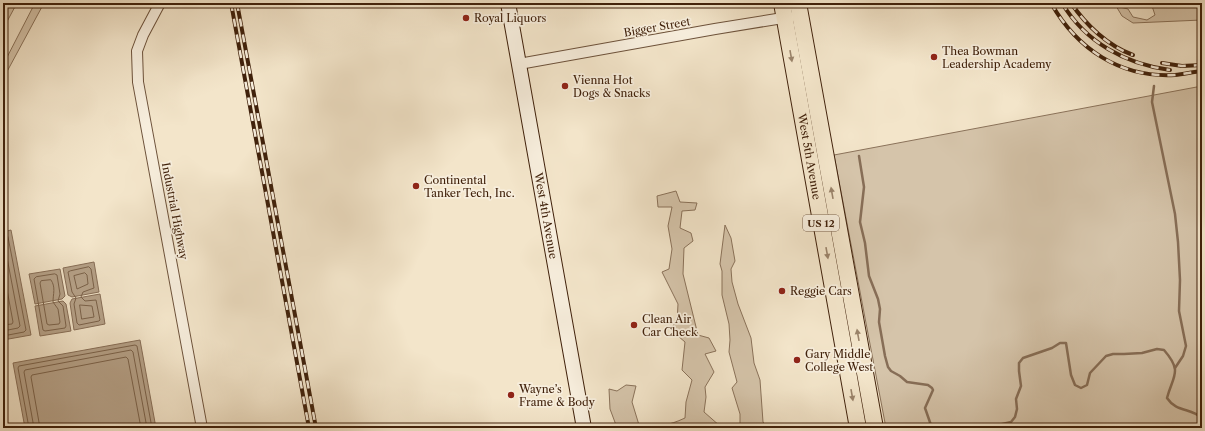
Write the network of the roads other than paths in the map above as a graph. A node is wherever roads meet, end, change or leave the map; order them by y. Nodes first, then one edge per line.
1 (160, 3) edge
2 (508, 3) edge
3 (791, 10) edge
4 (519, 64) junction
5 (202, 428) edge
6 (584, 428) edge
7 (858, 428) edge
8 (874, 428) edge

1 - 5 street, Industrial Highway
2 - 4 main road, West 4th Avenue
3 - 4 street, Bigger Street
3 -> 7 main road, West 5th Avenue / US 12
8 -> 3 main road, West 5th Avenue / US 12
4 - 6 main road, West 4th Avenue

